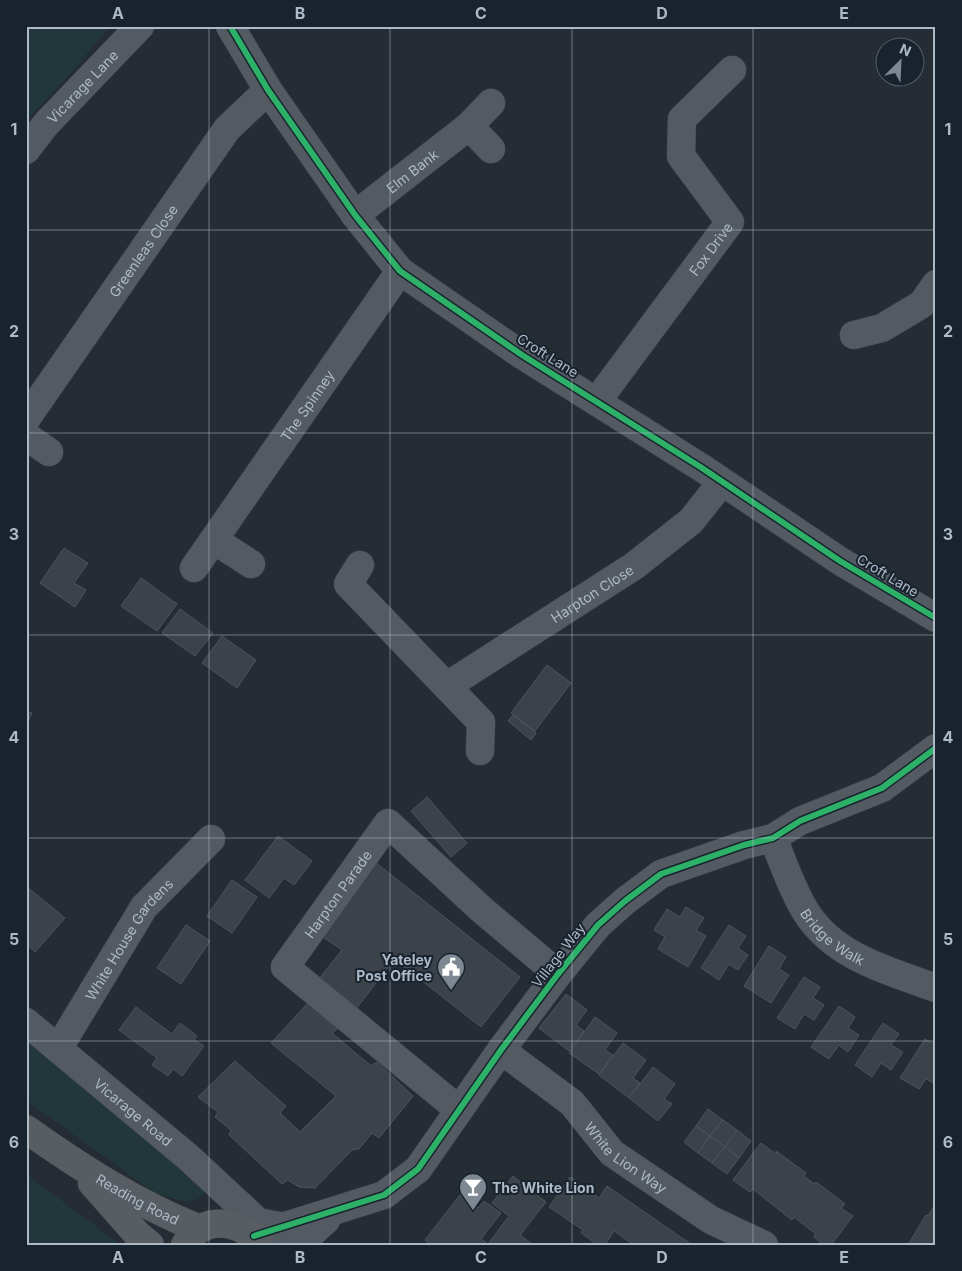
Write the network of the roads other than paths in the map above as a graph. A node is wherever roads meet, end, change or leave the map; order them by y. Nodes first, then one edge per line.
1 (140, 26) edge
2 (230, 26) edge
3 (732, 70) dead end
4 (268, 90) junction
5 (491, 103) dead end
6 (468, 126) junction
7 (491, 149) dead end
8 (26, 150) edge
9 (355, 215) junction
10 (400, 271) junction
11 (936, 284) edge
12 (854, 334) dead end
13 (597, 401) junction
14 (26, 419) edge
15 (26, 436) edge
16 (49, 452) dead end
17 (722, 482) junction
18 (214, 540) junction
19 (251, 564) dead end
20 (360, 565) dead end
21 (194, 568) dead end
22 (936, 618) edge
23 (447, 686) junction
24 (936, 748) edge
25 (480, 751) dead end
26 (773, 838) junction
27 (211, 839) dead end
28 (558, 974) junction
29 (936, 988) edge
30 (26, 1022) edge
31 (58, 1049) junction
32 (501, 1050) junction
33 (458, 1109) junction
34 (26, 1129) edge
35 (78, 1166) junction
36 (262, 1231) edge
37 (201, 1232) edge
38 (150, 1245) edge
39 (764, 1245) edge

1 - 8 street, Vicarage Lane
2 - 4 street, Croft Lane
3 - 13 street, Fox Drive
4 - 9 street, Croft Lane
4 - 14 street, Greenleas Close
5 - 6 street, Elm Bank
6 - 7 street
6 - 9 street, Elm Bank
9 - 10 street, Croft Lane
10 - 13 street, Croft Lane
10 - 18 street, The Spinney
11 - 12 street
13 - 17 street, Croft Lane
15 - 16 street
17 - 22 street, Croft Lane
17 - 23 street, Harpton Close
18 - 19 street
18 - 21 street, The Spinney
20 - 23 street
23 - 25 street
24 - 26 street, Village Way
26 - 28 street, Village Way
26 - 29 street, Bridge Walk
27 - 31 street, White House Gardens
28 - 32 street, Village Way
28 - 33 street, Harpton Parade
30 - 31 street, Vicarage Road
31 - 36 street, Vicarage Road
32 - 33 street, Village Way
32 - 39 street, White Lion Way
33 - 36 street, Village Way
34 - 35 main road, Reading Road
35 - 37 main road, Reading Road
35 - 38 main road, Reading Road
36 - 37 main road, Reading Road

